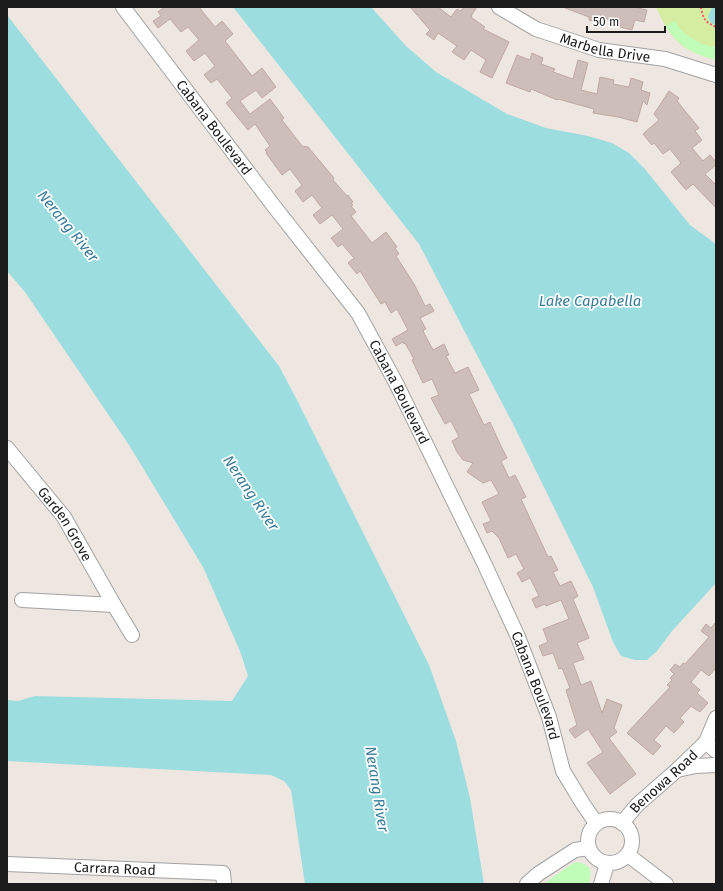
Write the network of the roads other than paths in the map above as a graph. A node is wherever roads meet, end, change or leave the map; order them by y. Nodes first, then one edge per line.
1 (123, 7) edge
2 (499, 7) edge
3 (716, 76) edge
4 (7, 448) edge
5 (22, 600) dead end
6 (114, 605) junction
7 (132, 635) dead end
8 (716, 718) edge
9 (713, 743) edge
10 (716, 765) edge
11 (677, 770) junction
12 (596, 823) junction
13 (622, 823) junction
14 (588, 848) junction
15 (628, 854) junction
16 (7, 864) edge
17 (607, 864) junction
18 (224, 879) edge
19 (527, 884) edge
20 (601, 884) edge
21 (666, 884) edge

1 - 12 street, Cabana Boulevard
2 - 3 street, Marbella Drive
4 - 6 street, Garden Grove
5 - 6 street
6 - 7 street, Garden Grove
8 - 9 street, Benowa Road
9 - 11 street, Benowa Road
10 - 11 street
11 - 13 street, Benowa Road
12 - 13 street
12 - 14 street
13 - 15 street
14 - 17 street
14 - 19 street
15 - 17 street
15 - 21 street
16 - 18 street, Carrara Road
17 - 20 street

